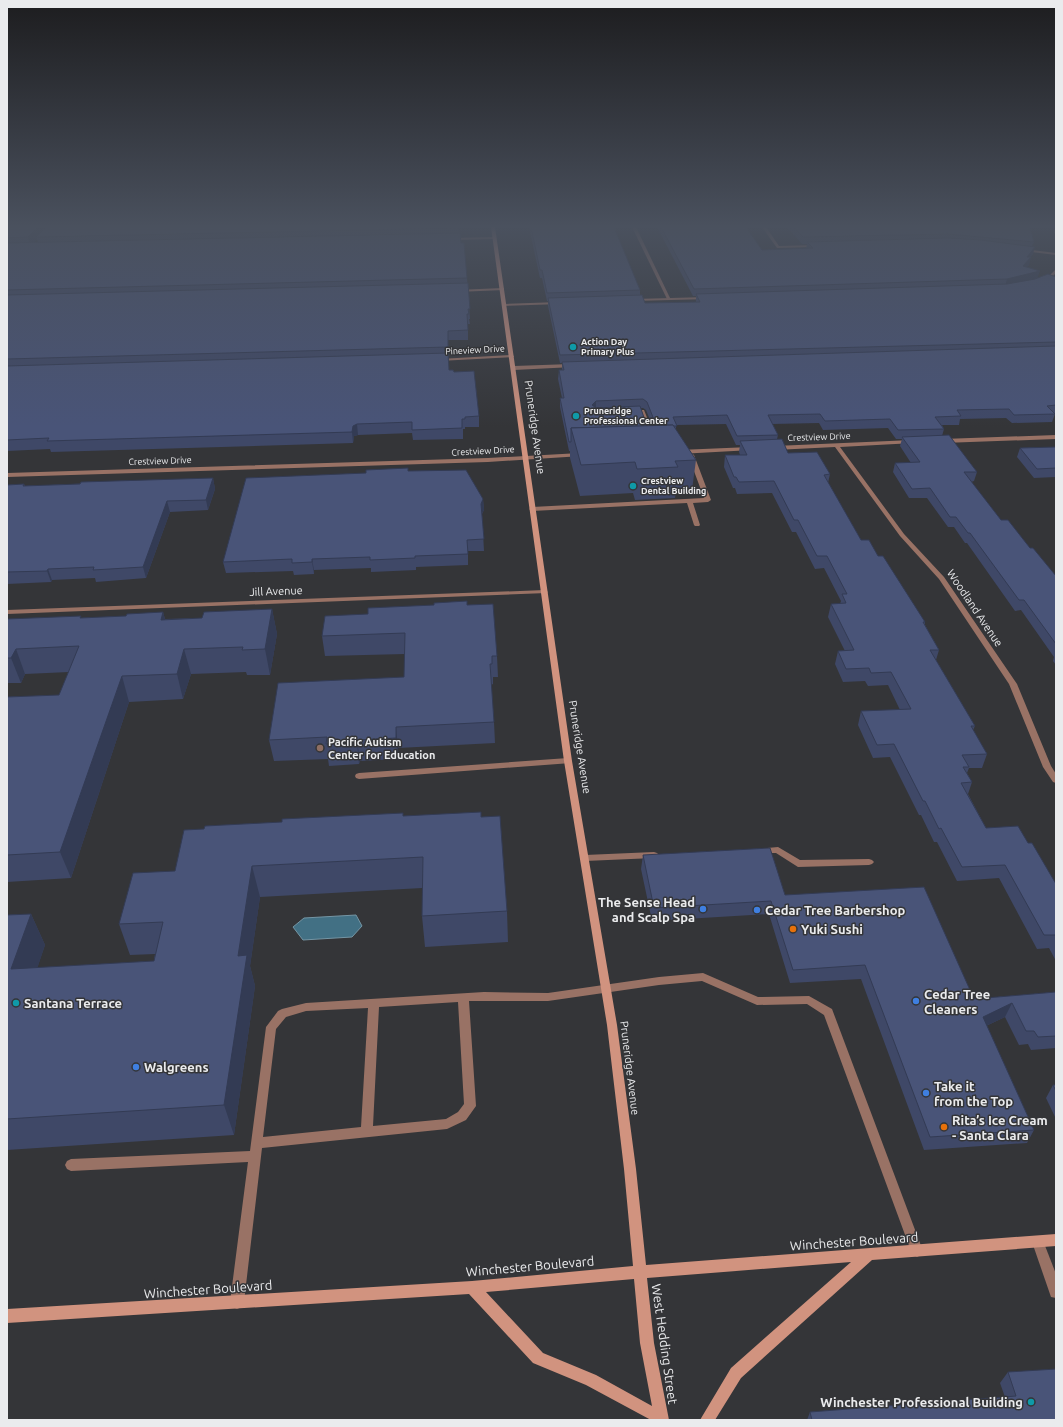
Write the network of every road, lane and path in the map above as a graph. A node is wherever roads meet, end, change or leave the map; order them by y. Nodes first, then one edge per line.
1 (503, 294) edge
2 (666, 294) edge
3 (714, 298) edge
4 (669, 299) junction
5 (626, 300) edge
6 (564, 303) edge
7 (504, 305) junction
8 (512, 356) junction
9 (430, 360) edge
10 (580, 366) edge
11 (514, 368) junction
12 (626, 412) edge
13 (1056, 437) edge
14 (938, 441) edge
15 (922, 442) edge
16 (654, 444) edge
17 (836, 445) junction
18 (759, 448) edge
19 (766, 448) edge
20 (690, 451) junction
21 (670, 452) edge
22 (589, 454) edge
23 (526, 458) junction
24 (7, 475) edge
25 (689, 501) junction
26 (532, 509) junction
27 (697, 525) dead end
28 (545, 592) junction
29 (7, 612) edge
30 (568, 761) junction
31 (359, 776) dead end
32 (1056, 780) edge
33 (754, 851) edge
34 (660, 855) edge
35 (585, 858) junction
36 (868, 862) dead end
37 (605, 990) junction
38 (463, 997) junction
39 (374, 1003) junction
40 (367, 1132) junction
41 (257, 1143) junction
42 (255, 1156) junction
43 (71, 1165) dead end
44 (1056, 1240) edge
45 (1038, 1242) junction
46 (917, 1251) junction
47 (869, 1255) junction
48 (640, 1272) junction
49 (472, 1287) junction
50 (1056, 1292) edge
51 (238, 1302) junction
52 (7, 1316) edge
53 (662, 1419) edge
54 (708, 1420) edge

1 - 7 main road, Pruneridge Avenue
2 - 4 street
3 - 4 street
4 - 5 street
6 - 7 street
7 - 8 main road, Pruneridge Avenue
8 - 9 street, Pineview Drive
8 - 11 main road, Pruneridge Avenue
10 - 11 street, Pineview Drive
11 - 23 main road, Pruneridge Avenue
12 - 16 street
13 - 14 street
15 - 17 street, Crestview Drive
17 - 19 street, Crestview Drive
17 - 32 street, Woodland Avenue
18 - 20 street
20 - 21 street
20 - 25 street
22 - 23 street, Crestview Drive
23 - 24 street, Crestview Drive
23 - 26 main road, Pruneridge Avenue
25 - 26 street
25 - 27 street
26 - 28 main road, Pruneridge Avenue
28 - 29 street, Jill Avenue
28 - 30 main road, Pruneridge Avenue
30 - 31 street
30 - 35 main road, Pruneridge Avenue
33 - 36 street
34 - 35 street
35 - 37 main road, Pruneridge Avenue
37 - 38 street
37 - 46 street
37 - 48 main road, Pruneridge Avenue
38 - 39 street
38 - 40 street
39 - 40 street
39 - 41 street
40 - 41 street
41 - 42 street
42 - 43 street
42 - 51 street
44 - 45 main road, Winchester Boulevard
45 - 46 main road, Winchester Boulevard
45 - 50 street
46 - 47 main road, Winchester Boulevard
47 - 48 main road, Winchester Boulevard
47 - 54 main road
48 - 49 main road, Winchester Boulevard
48 - 53 main road, West Hedding Street
49 - 51 main road, Winchester Boulevard
49 - 53 main road
51 - 52 main road, Winchester Boulevard

